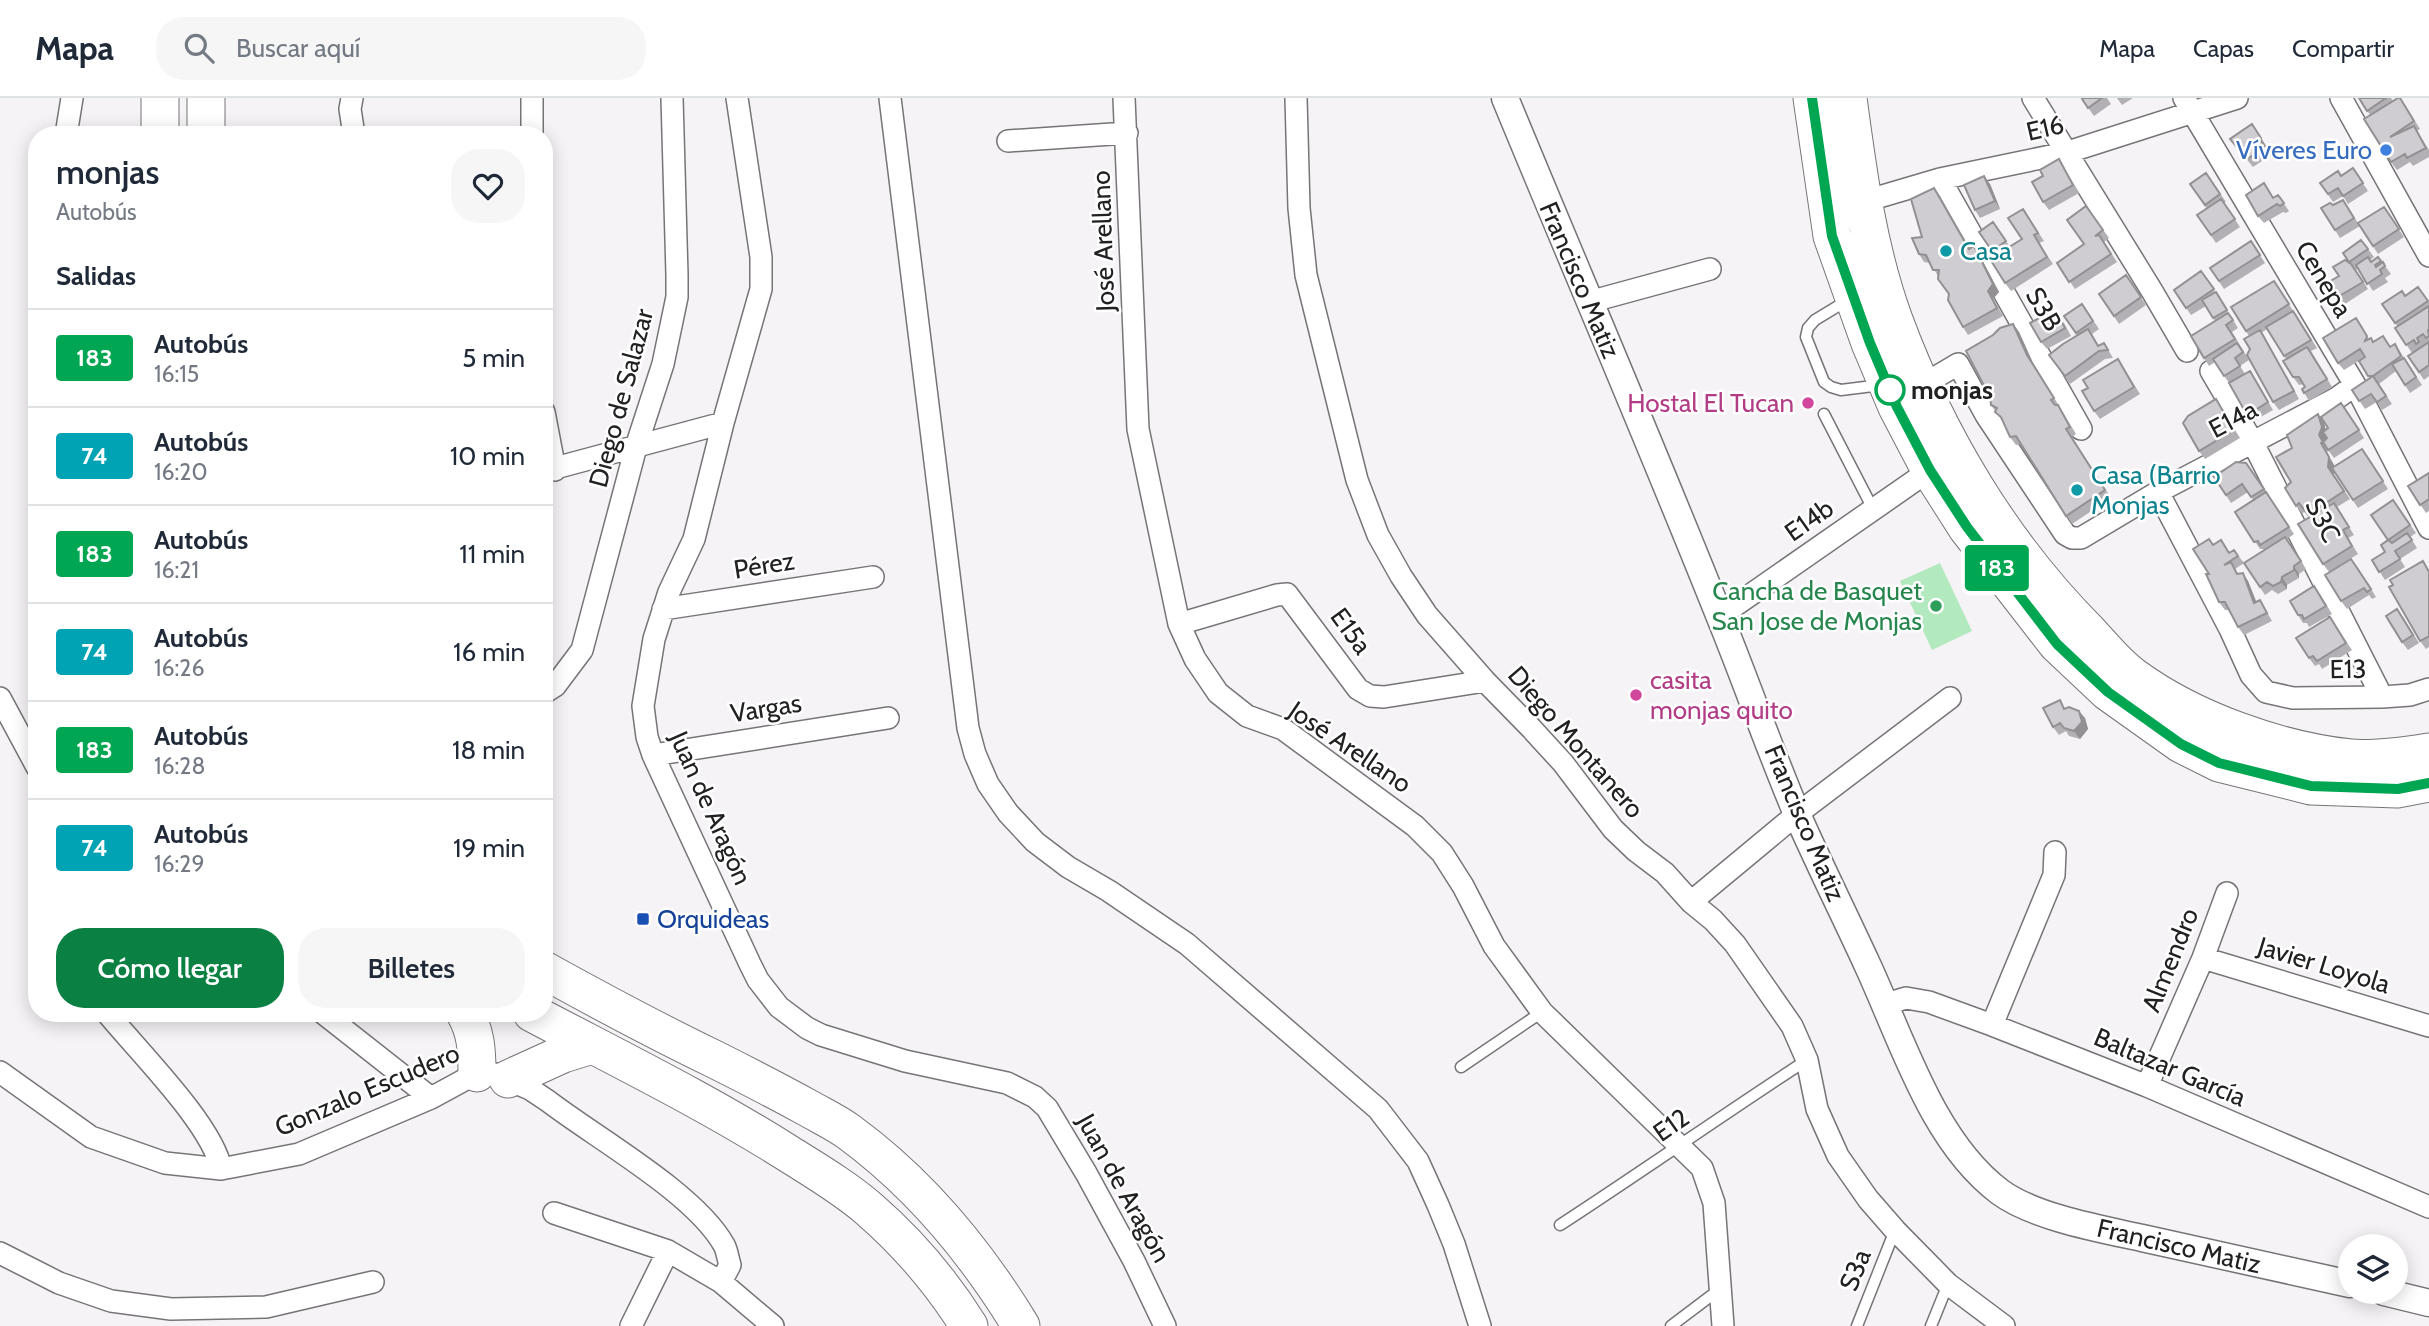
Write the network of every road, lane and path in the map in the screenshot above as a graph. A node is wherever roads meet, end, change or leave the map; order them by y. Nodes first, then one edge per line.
1 (72, 98) edge
2 (160, 98) edge
3 (206, 98) edge
4 (352, 98) edge
5 (532, 98) edge
6 (672, 98) edge
7 (737, 98) edge
8 (890, 98) edge
9 (1124, 98) edge
10 (1296, 98) edge
11 (1505, 98) edge
12 (1812, 98) edge
13 (1848, 98) edge
14 (2033, 98) edge
15 (2237, 98) edge
16 (2341, 98) edge
17 (2188, 106) edge
18 (67, 126) edge
19 (160, 126) edge
20 (206, 126) edge
21 (353, 126) edge
22 (533, 126) edge
23 (1127, 133) junction
24 (1007, 141) dead end
25 (2065, 153) junction
26 (1940, 178) junction
27 (1862, 202) junction
28 (2429, 256) edge
29 (1710, 270) dead end
30 (1853, 297) junction
31 (1589, 302) junction
32 (2020, 324) junction
33 (2000, 337) edge
34 (1979, 350) edge
35 (2187, 351) dead end
36 (1958, 364) junction
37 (2211, 370) edge
38 (1904, 385) junction
39 (2355, 385) junction
40 (1824, 414) dead end
41 (723, 423) junction
42 (2081, 429) dead end
43 (2252, 441) junction
44 (636, 447) junction
45 (553, 470) edge
46 (1930, 470) junction
47 (2158, 492) junction
48 (1873, 509) junction
49 (2429, 528) edge
50 (873, 577) dead end
51 (663, 609) junction
52 (1720, 616) junction
53 (1179, 624) junction
54 (1485, 681) junction
55 (553, 687) edge
56 (2429, 689) edge
57 (2382, 697) junction
58 (0, 698) edge
59 (1950, 698) dead end
60 (888, 718) dead end
61 (28, 750) edge
62 (2429, 752) edge
63 (653, 755) junction
64 (2429, 783) edge
65 (1797, 814) junction
66 (2055, 852) dead end
67 (2227, 893) dead end
68 (1692, 902) junction
69 (2203, 958) junction
70 (553, 975) edge
71 (1886, 1004) junction
72 (1542, 1012) junction
73 (115, 1022) edge
74 (334, 1022) edge
75 (470, 1022) edge
76 (549, 1022) edge
77 (1992, 1025) junction
78 (2429, 1026) edge
79 (592, 1045) junction
80 (1807, 1060) junction
81 (1461, 1067) dead end
82 (0, 1072) edge
83 (493, 1076) junction
84 (2147, 1086) junction
85 (431, 1098) junction
86 (1682, 1146) junction
87 (221, 1169) junction
88 (2429, 1207) edge
89 (554, 1213) dead end
90 (1560, 1225) dead end
91 (1895, 1230) junction
92 (668, 1251) junction
93 (0, 1253) edge
94 (2338, 1281) edge
95 (721, 1282) junction
96 (373, 1283) dead end
97 (1948, 1284) junction
98 (1720, 1289) junction
99 (2408, 1298) edge
100 (2429, 1303) edge
101 (631, 1326) edge
102 (773, 1326) edge
103 (969, 1326) edge
104 (1021, 1326) edge
105 (1165, 1326) edge
106 (1480, 1326) edge
107 (1671, 1326) edge
108 (1723, 1326) edge
109 (1857, 1326) edge
110 (1931, 1326) edge
111 (2004, 1326) edge

1 - 18 street
2 - 19 highway
3 - 20 highway
4 - 21 street
5 - 22 street
6 - 44 street, Diego de Salazar
7 - 41 street, Juan de Aragón
8 - 106 street
9 - 23 street, José Arellano
10 - 54 street, Diego Montanero
11 - 31 street, Francisco Matiz
12 - 30 highway
13 - 27 highway
14 - 25 street
15 - 17 street, E16
16 - 28 street
17 - 25 street, E16
17 - 39 street, Cenepa
23 - 24 street
23 - 53 street, José Arellano
25 - 26 street, E16
25 - 35 street
26 - 27 street, E16
26 - 32 street, S3B
27 - 38 highway
29 - 31 street
30 - 38 highway
30 - 38 lane
31 - 52 street, Francisco Matiz
32 - 33 street
32 - 42 street, S3B
34 - 36 street
36 - 38 street
36 - 47 street, E14a
37 - 43 street, S3C
38 - 46 highway
38 - 62 highway
39 - 43 street, E14a
39 - 49 street, Cenepa
40 - 48 lane
41 - 44 street
41 - 51 street, Juan de Aragón
43 - 47 street, E14a
43 - 57 street, S3C
44 - 45 street
44 - 55 street, Diego de Salazar
46 - 48 street, E14b
46 - 64 highway
47 - 57 street, E13
48 - 52 street, E14b
50 - 51 street, Pérez
51 - 63 street, Juan de Aragón
52 - 65 street, Francisco Matiz
53 - 54 street, E15a
53 - 72 street, José Arellano
54 - 68 street, Diego Montanero
56 - 57 street, E13
58 - 61 street
59 - 65 street
60 - 63 street, Vargas
63 - 105 street, Juan de Aragón
65 - 68 street
65 - 71 street, Francisco Matiz
66 - 77 street
67 - 69 street, Almendro
68 - 80 street, Diego Montanero
69 - 78 street, Javier Loyola
69 - 84 street, Almendro
70 - 104 highway
71 - 77 street, Baltazar García
71 - 94 street, Francisco Matiz
72 - 81 lane
72 - 86 street, José Arellano
73 - 87 street
74 - 85 street
75 - 83 highway
76 - 79 highway
77 - 84 street, Baltazar García
79 - 83 highway
79 - 103 highway
80 - 86 lane, E12
80 - 91 street, Diego Montanero
82 - 87 street, Gonzalo Escudero
83 - 85 street, Gonzalo Escudero
83 - 95 street
84 - 88 street, Baltazar García
85 - 87 street, Gonzalo Escudero
86 - 90 lane, E12
86 - 98 street, José Arellano
89 - 92 street
91 - 97 street, Diego Montanero
91 - 109 lane, S3a
92 - 95 street
92 - 101 street
93 - 96 street
95 - 102 street
97 - 110 lane
97 - 111 street, Diego Montanero
98 - 107 lane
98 - 108 street, José Arellano
99 - 100 street

